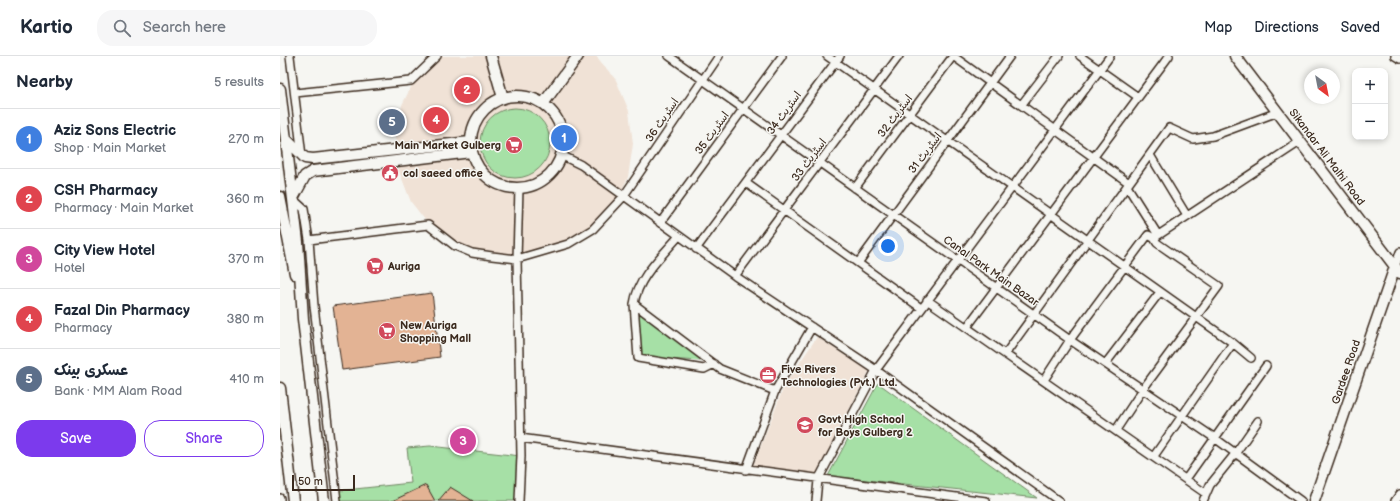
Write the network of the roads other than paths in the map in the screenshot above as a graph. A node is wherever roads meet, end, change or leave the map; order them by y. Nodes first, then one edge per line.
1 (290, 56) edge
2 (437, 56) edge
3 (490, 56) edge
4 (578, 56) edge
5 (669, 56) edge
6 (720, 56) edge
7 (782, 56) edge
8 (827, 56) edge
9 (899, 56) edge
10 (953, 56) edge
11 (1010, 56) edge
12 (1059, 56) edge
13 (1080, 56) edge
14 (1110, 56) edge
15 (1169, 56) edge
16 (1235, 56) edge
17 (1395, 56) edge
18 (838, 59) edge
19 (1400, 59) edge
20 (1099, 70) junction
21 (702, 80) junction
22 (991, 82) junction
23 (280, 89) edge
24 (874, 90) junction
25 (295, 93) junction
26 (1138, 97) junction
27 (503, 98) junction
28 (543, 104) junction
29 (1022, 104) junction
30 (282, 108) junction
31 (744, 109) junction
32 (1278, 112) junction
33 (910, 115) junction
34 (280, 120) edge
35 (1056, 129) junction
36 (781, 136) junction
37 (286, 139) junction
38 (947, 141) junction
39 (1301, 141) junction
40 (471, 147) junction
41 (561, 155) junction
42 (1150, 155) junction
43 (302, 156) junction
44 (1093, 156) junction
45 (820, 163) junction
46 (746, 183) junction
47 (1128, 184) junction
48 (1012, 187) junction
49 (519, 188) junction
50 (854, 188) junction
51 (280, 197) edge
52 (623, 197) junction
53 (293, 199) junction
54 (783, 211) junction
55 (1050, 214) junction
56 (892, 215) junction
57 (1187, 216) junction
58 (660, 223) junction
59 (679, 236) junction
60 (1156, 237) junction
61 (309, 240) junction
62 (1087, 240) junction
63 (696, 249) junction
64 (1400, 252) edge
65 (517, 259) junction
66 (958, 260) junction
67 (858, 263) junction
68 (1125, 267) junction
69 (1398, 270) edge
70 (735, 276) junction
71 (995, 287) junction
72 (1160, 292) junction
73 (927, 300) junction
74 (634, 304) junction
75 (921, 308) junction
76 (1034, 314) junction
77 (1196, 317) junction
78 (303, 319) junction
79 (812, 327) junction
80 (967, 327) junction
81 (1070, 340) junction
82 (1233, 343) junction
83 (1006, 353) junction
84 (1251, 358) dead end
85 (1106, 363) junction
86 (714, 364) junction
87 (1266, 366) dead end
88 (876, 370) junction
89 (1044, 380) junction
90 (280, 388) edge
91 (1143, 389) junction
92 (775, 391) junction
93 (1183, 416) junction
94 (1258, 421) dead end
95 (1116, 430) junction
96 (520, 438) junction
97 (1216, 439) junction
98 (1235, 454) junction
99 (1154, 456) junction
100 (746, 470) junction
101 (1186, 479) junction
102 (818, 480) junction
103 (1205, 493) junction
104 (1400, 494) edge
105 (280, 498) edge
106 (280, 501) edge
107 (294, 501) edge
108 (324, 501) edge
109 (337, 501) edge
110 (519, 501) edge
111 (816, 501) edge
112 (986, 501) edge
113 (1058, 501) edge
114 (1203, 501) edge
115 (1301, 501) edge
116 (1314, 501) edge
117 (1395, 501) edge

1 - 25 street
2 - 25 street
3 - 27 street
4 - 28 street
5 - 21 street, Canal Park Main Bazar
6 - 21 street, اسٹریٹ 36
7 - 31 street, اسٹریٹ 35
8 - 18 street
9 - 24 street, اسٹریٹ 33
10 - 22 street
10 - 33 street, اسٹریٹ 32
11 - 22 street, اسٹریٹ 31
12 - 29 street
13 - 20 street
14 - 20 street
15 - 26 street
16 - 32 street, Sikandar Ali Malhi Road
17 - 19 street
18 - 24 street
18 - 36 street, اسٹریٹ 34
20 - 26 street
20 - 35 street
21 - 31 street, Canal Park Main Bazar
21 - 52 street, اسٹریٹ 36
22 - 29 street
22 - 38 street, اسٹریٹ 31
23 - 30 street
24 - 33 street
24 - 45 street, اسٹریٹ 33
25 - 43 street
26 - 44 street
27 - 28 street
27 - 40 street
28 - 41 street
29 - 35 street
30 - 34 street
30 - 37 street
31 - 36 street, Canal Park Main Bazar
31 - 58 street, اسٹریٹ 35
32 - 39 street, Sikandar Ali Malhi Road
32 - 42 street
33 - 38 street
33 - 50 street, اسٹریٹ 32
35 - 44 street
35 - 48 street
36 - 45 street, Canal Park Main Bazar
36 - 46 street, اسٹریٹ 34
37 - 43 street
37 - 53 street
38 - 48 street
38 - 56 street, اسٹریٹ 31
39 - 57 street
39 - 69 street, Sikandar Ali Malhi Road
40 - 43 street
40 - 49 street
40 - 53 street
41 - 49 street
41 - 52 street
42 - 47 street
42 - 57 street
44 - 47 street
44 - 55 street
45 - 50 street, Canal Park Main Bazar
45 - 54 street, اسٹریٹ 33
46 - 54 street
46 - 63 street, اسٹریٹ 34
47 - 60 street
47 - 62 street
48 - 55 street
48 - 66 street
49 - 65 street
50 - 56 street, Canal Park Main Bazar
51 - 78 street
52 - 58 street
52 - 65 street, اسٹریٹ 36
53 - 61 street
53 - 78 street
54 - 67 street
54 - 70 street, اسٹریٹ 33
55 - 62 street
55 - 71 street
56 - 66 street, Canal Park Main Bazar
56 - 67 street, اسٹریٹ 31
57 - 60 street
58 - 59 street
59 - 63 street
59 - 74 street
60 - 68 street
60 - 77 street
61 - 65 street
61 - 109 street
62 - 68 street
62 - 76 street
63 - 70 street
64 - 69 street, Gardee Road
65 - 96 street
66 - 71 street, Canal Park Main Bazar
66 - 73 street
67 - 75 street
68 - 72 street
68 - 81 street
69 - 116 street, Gardee Road
70 - 79 street
71 - 76 street, Canal Park Main Bazar
71 - 80 street
72 - 77 street
72 - 85 street
73 - 75 street
73 - 80 street
74 - 86 street
74 - 86 street
75 - 88 street
76 - 81 street, Canal Park Main Bazar
76 - 83 street
77 - 82 street
77 - 91 street
78 - 108 street
79 - 88 street
79 - 92 street
80 - 83 street
81 - 85 street, Canal Park Main Bazar
81 - 89 street
82 - 84 street
82 - 93 street
83 - 89 street
85 - 91 street, Canal Park Main Bazar
86 - 92 street
87 - 97 street
88 - 102 street
88 - 113 street
89 - 95 street
90 - 107 street
91 - 93 street, Canal Park Main Bazar
91 - 95 street
92 - 100 street
93 - 97 street, Canal Park Main Bazar
93 - 99 street
94 - 98 street
95 - 99 street
96 - 100 street
96 - 110 street
97 - 98 street, Canal Park Main Bazar
97 - 101 street
98 - 103 street
98 - 115 street, Canal Park Main Bazar
99 - 101 street
100 - 102 street
101 - 103 street
102 - 111 street
102 - 112 street
103 - 114 street
104 - 117 street
105 - 106 street

